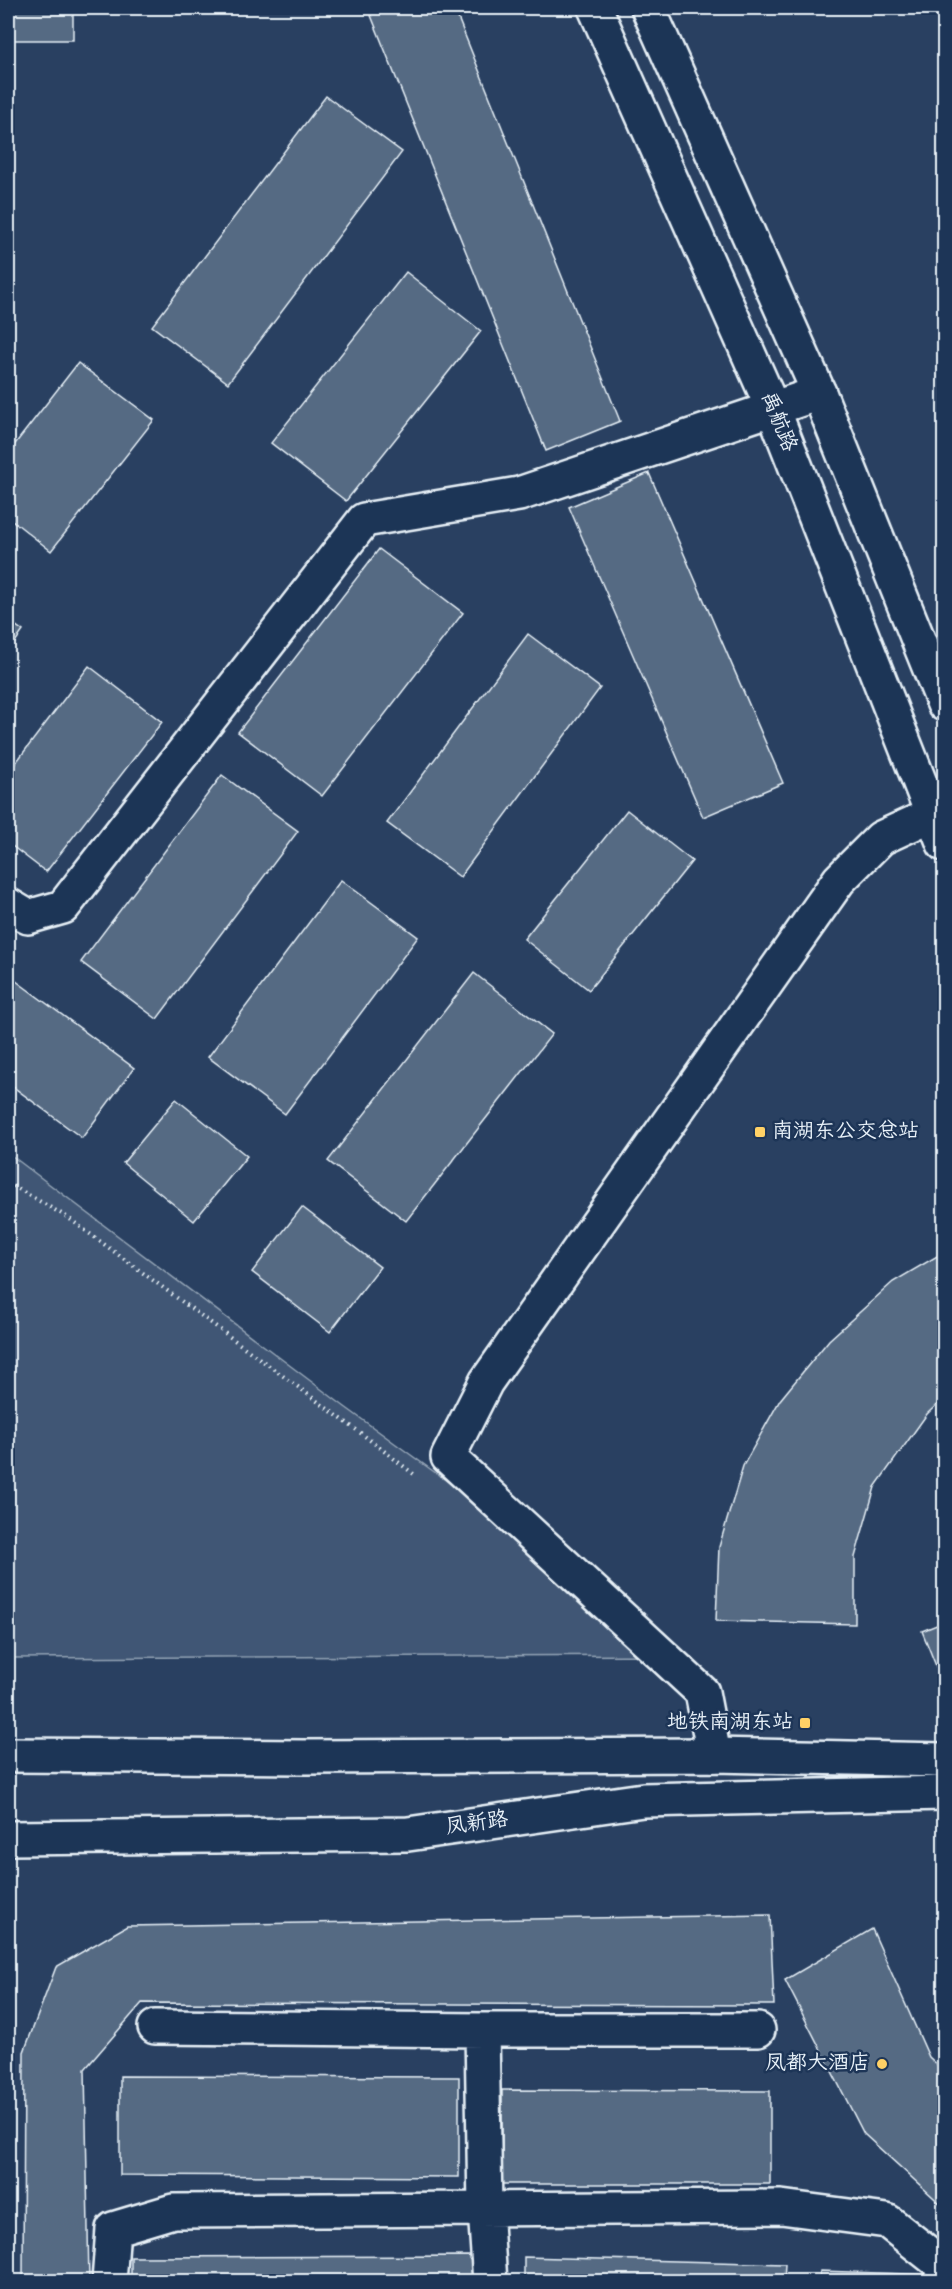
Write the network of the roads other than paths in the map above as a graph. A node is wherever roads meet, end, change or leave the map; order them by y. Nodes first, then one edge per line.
1 (595, 8) edge
2 (648, 8) edge
3 (819, 393) junction
4 (773, 409) junction
5 (945, 704) edge
6 (940, 822) edge
7 (8, 905) edge
8 (8, 1755) edge
9 (714, 1755) junction
10 (945, 1760) edge
11 (945, 1793) edge
12 (8, 1838) edge
13 (155, 2027) dead end
14 (482, 2030) junction
15 (758, 2030) dead end
16 (485, 2209) junction
17 (945, 2266) edge
18 (109, 2282) edge
19 (490, 2282) edge

1 - 4 main road, 禹航路
2 - 3 main road
3 - 4 main road
3 - 5 main road
4 - 6 main road, 禹航路
4 - 7 main road
6 - 9 main road
8 - 9 main road
9 - 10 main road
11 - 12 main road, 凤新路
13 - 14 main road
14 - 15 main road
14 - 16 main road
16 - 17 main road
16 - 18 main road
16 - 19 main road

